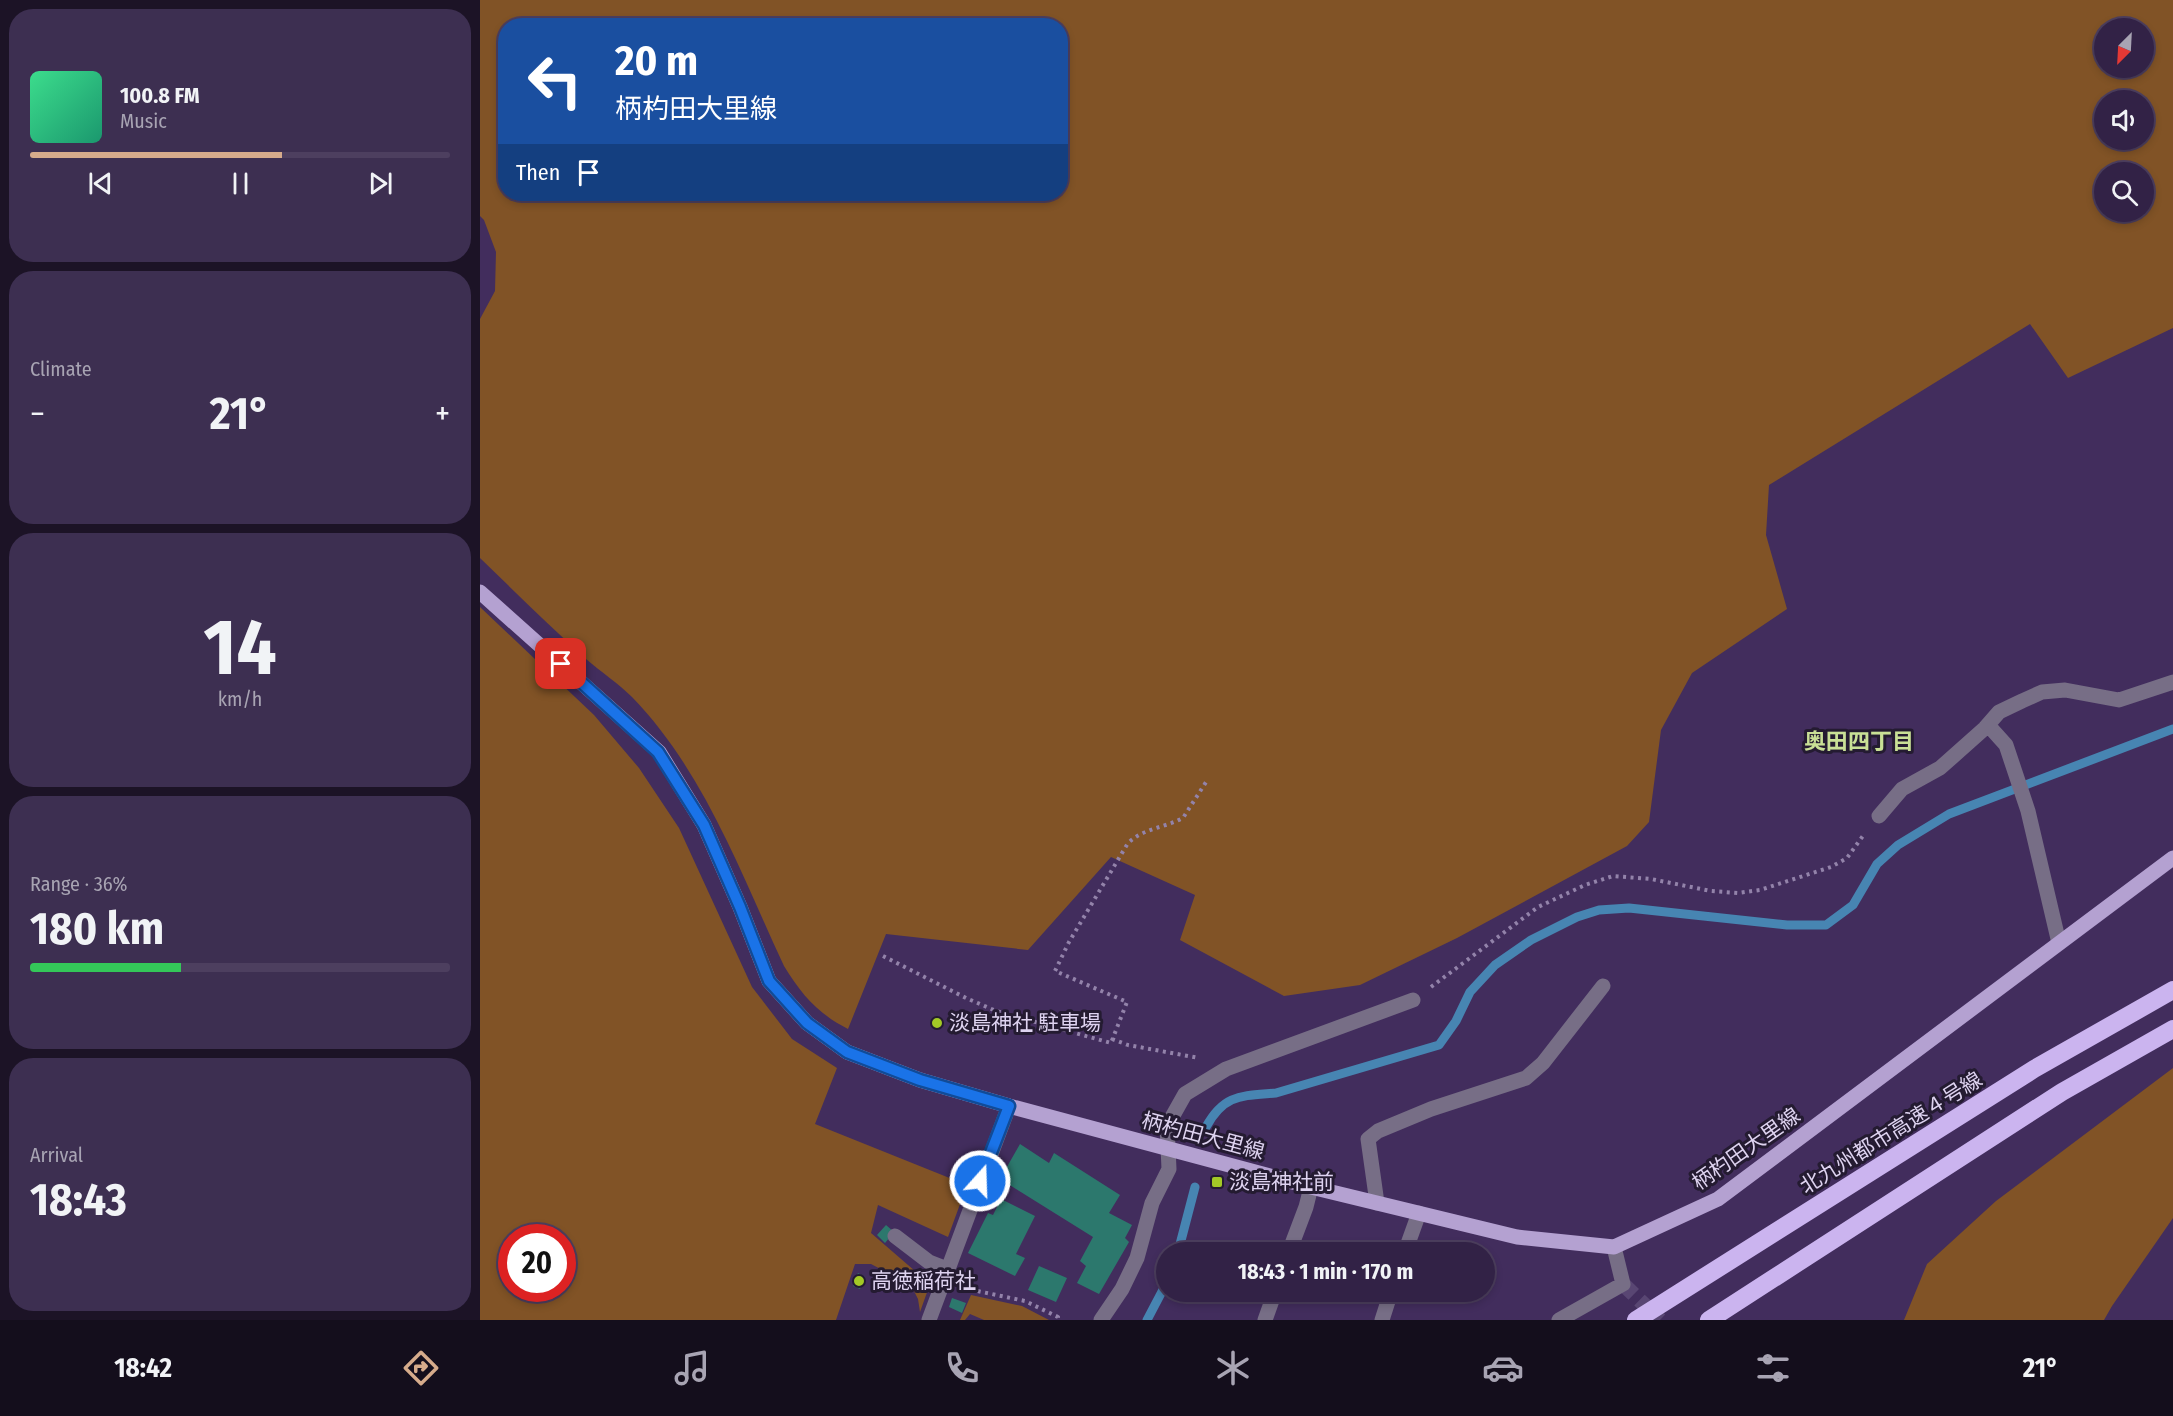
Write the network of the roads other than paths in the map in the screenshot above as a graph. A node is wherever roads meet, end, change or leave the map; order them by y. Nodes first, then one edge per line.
1 (480, 592) edge
2 (2173, 682) edge
3 (1988, 725) junction
4 (1879, 816) road end
5 (2173, 858) edge
6 (2059, 943) junction
7 (1604, 986) dead end
8 (2173, 990) edge
9 (1413, 1000) road end
10 (2173, 1029) edge
11 (1009, 1106) junction
12 (1169, 1148) junction
13 (1311, 1187) junction
14 (1377, 1203) junction
15 (1419, 1213) junction
16 (895, 1236) dead end
17 (1293, 1242) edge
18 (1409, 1242) edge
19 (1614, 1247) junction
20 (945, 1275) junction
21 (1271, 1302) edge
22 (1388, 1302) edge
23 (929, 1320) edge
24 (1101, 1320) edge
25 (1265, 1320) edge
26 (1382, 1320) edge
27 (1558, 1320) edge
28 (1636, 1320) edge
29 (1709, 1320) edge

1 - 11 main road, 柄杓田大里線
2 - 3 street
3 - 4 street
3 - 6 street
5 - 6 main road, 柄杓田大里線
6 - 19 main road, 柄杓田大里線
7 - 14 street
8 - 28 highway, 北九州都市高速４号線
9 - 12 street
10 - 29 highway
11 - 12 main road, 柄杓田大里線
11 - 20 street
12 - 13 main road, 柄杓田大里線
12 - 24 street
13 - 14 main road, 柄杓田大里線
13 - 17 street
14 - 15 main road, 柄杓田大里線
15 - 18 street
15 - 19 main road, 柄杓田大里線
16 - 20 street
19 - 27 street
20 - 23 street
21 - 25 street
22 - 26 street

